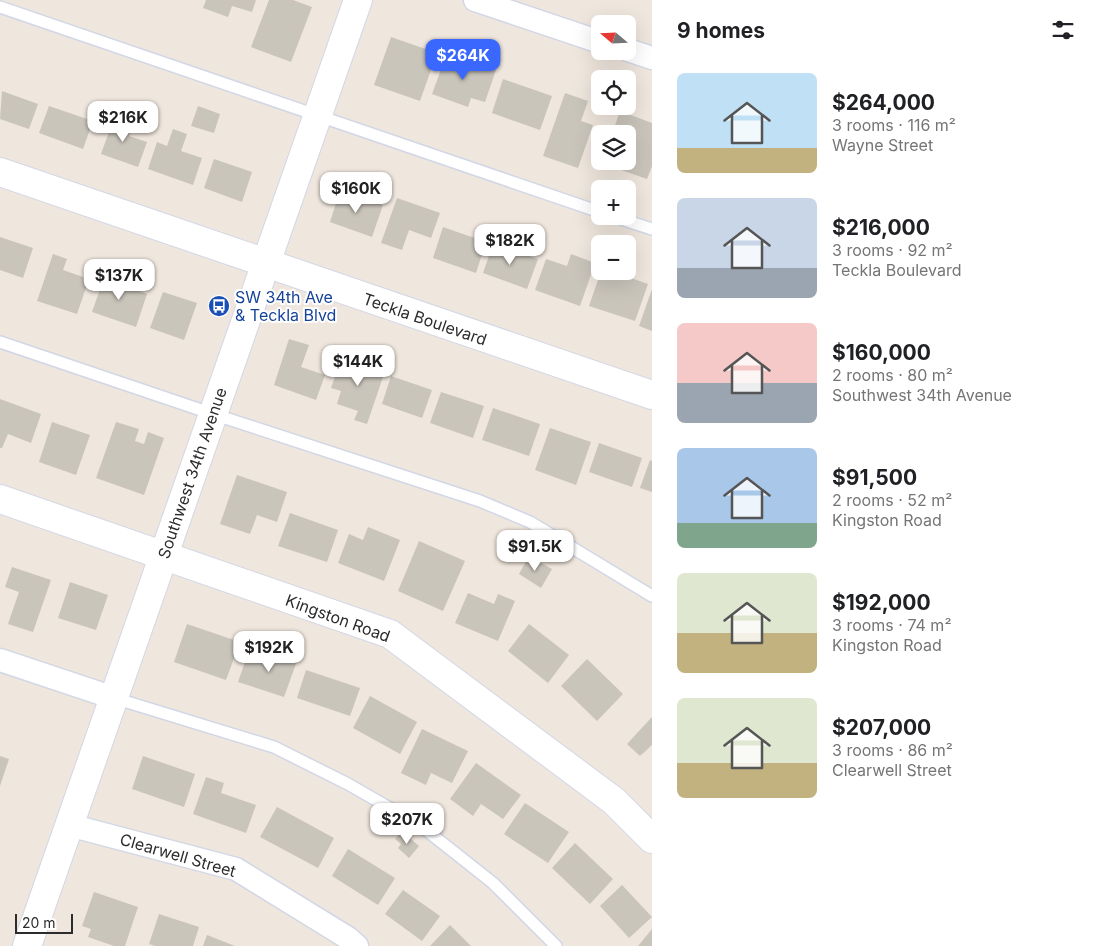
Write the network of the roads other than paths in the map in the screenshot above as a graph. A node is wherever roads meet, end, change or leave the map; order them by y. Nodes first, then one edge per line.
1 (358, 0) edge
2 (475, 0) edge
3 (0, 7) edge
4 (591, 39) edge
5 (636, 53) edge
6 (652, 58) edge
7 (317, 116) junction
8 (0, 172) edge
9 (591, 209) edge
10 (636, 224) edge
11 (652, 229) edge
12 (266, 264) junction
13 (0, 342) edge
14 (652, 395) edge
15 (213, 414) junction
16 (0, 499) edge
17 (163, 556) junction
18 (652, 596) edge
19 (0, 660) edge
20 (114, 698) junction
21 (69, 825) junction
22 (652, 839) edge
23 (27, 946) edge
24 (357, 946) edge
25 (556, 946) edge

1 - 7 main road, Southwest 34th Avenue
2 - 4 street
3 - 7 lane
5 - 6 street
7 - 9 lane
7 - 12 main road, Southwest 34th Avenue
8 - 12 main road, Teckla Boulevard
10 - 11 lane
12 - 14 main road, Teckla Boulevard
12 - 15 main road, Southwest 34th Avenue
13 - 15 lane
15 - 17 main road, Southwest 34th Avenue
15 - 18 lane
16 - 17 main road, Kingston Road
17 - 20 main road, Southwest 34th Avenue
17 - 22 main road, Kingston Road
19 - 20 street
20 - 21 main road, Southwest 34th Avenue
20 - 25 lane
21 - 23 main road, Southwest 34th Avenue
21 - 24 street, Clearwell Street

